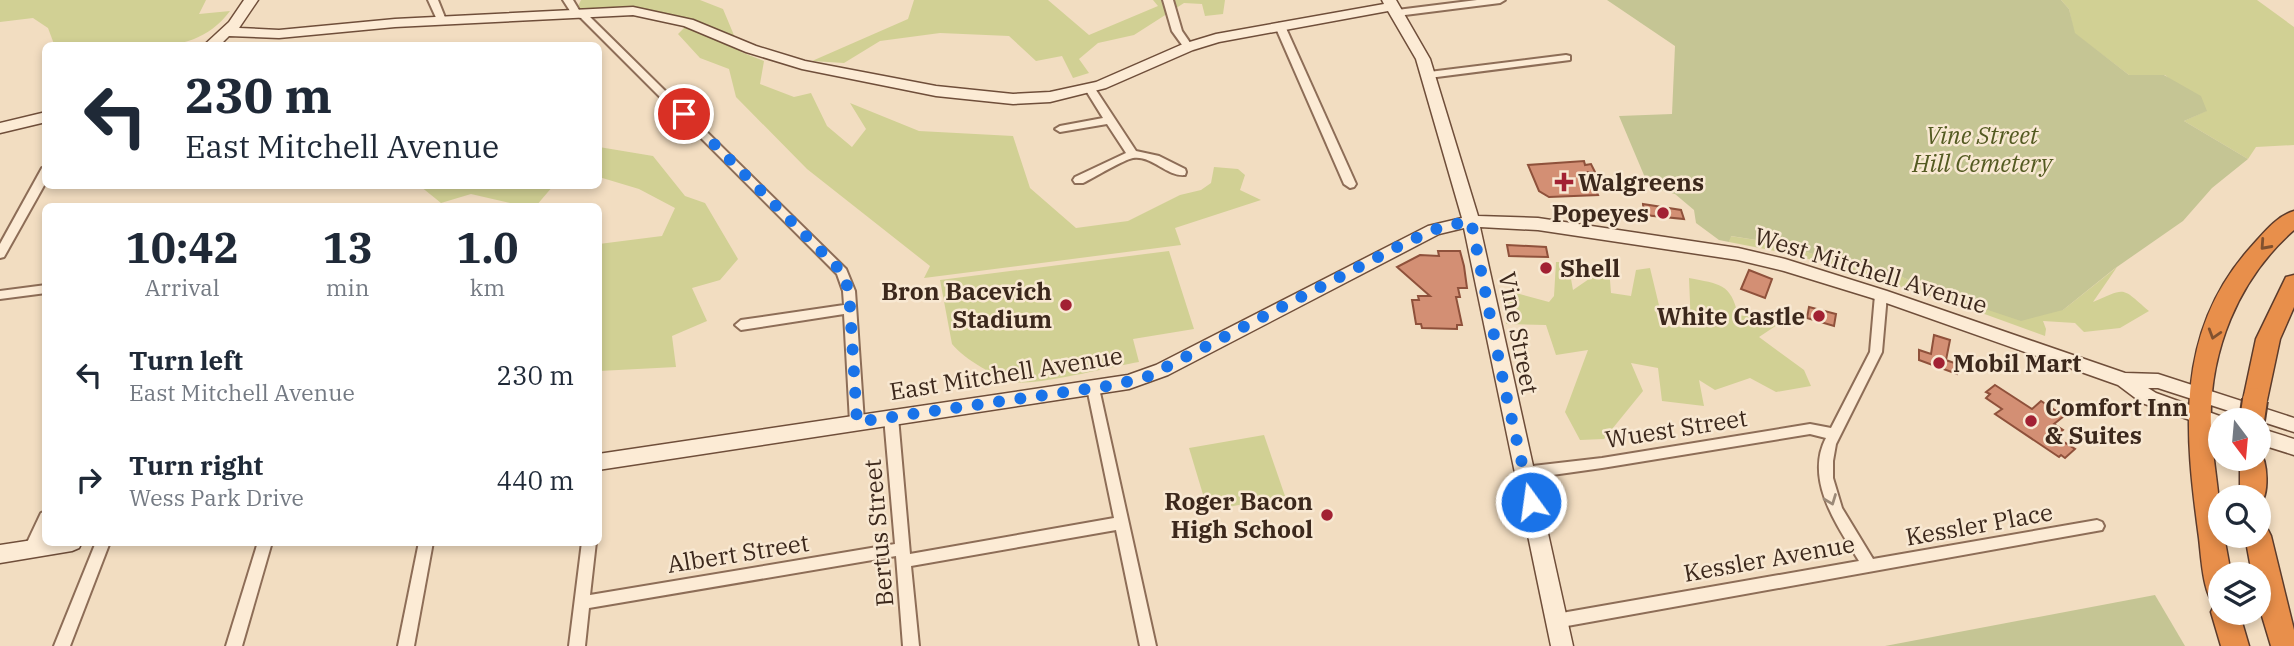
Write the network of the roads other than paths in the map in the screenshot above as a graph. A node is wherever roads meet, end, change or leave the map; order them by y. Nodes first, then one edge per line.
1 (251, 0) edge
2 (433, 0) edge
3 (1168, 0) edge
4 (1500, 0) edge
5 (571, 6) edge
6 (1393, 6) edge
7 (441, 20) junction
8 (1280, 26) junction
9 (227, 32) junction
10 (215, 42) edge
11 (1188, 47) junction
12 (1566, 58) dead end
13 (1429, 75) junction
14 (1090, 89) junction
15 (42, 118) edge
16 (1110, 120) junction
17 (0, 128) edge
18 (1060, 129) dead end
19 (1132, 153) junction
20 (1181, 172) dead end
21 (42, 180) edge
22 (1079, 180) dead end
23 (1350, 184) dead end
24 (1463, 191) junction
25 (2294, 218) edge
26 (1471, 221) junction
27 (1538, 225) junction
28 (0, 254) edge
29 (2294, 283) edge
30 (42, 290) edge
31 (0, 295) edge
32 (1881, 295) junction
33 (849, 309) junction
34 (741, 325) dead end
35 (1093, 388) junction
36 (2253, 408) edge
37 (2207, 412) edge
38 (891, 417) junction
39 (857, 422) junction
40 (2294, 425) edge
41 (1834, 434) junction
42 (2272, 440) edge
43 (2294, 447) edge
44 (602, 460) edge
45 (1524, 473) junction
46 (1121, 523) junction
47 (42, 526) edge
48 (2097, 526) dead end
49 (49, 546) edge
50 (101, 546) edge
51 (264, 546) edge
52 (425, 546) edge
53 (589, 546) edge
54 (2260, 548) edge
55 (31, 549) junction
56 (0, 554) edge
57 (902, 555) junction
58 (2214, 562) edge
59 (1870, 566) junction
60 (582, 603) junction
61 (1556, 621) junction
62 (2229, 625) edge
63 (62, 646) edge
64 (234, 646) edge
65 (406, 646) edge
66 (578, 646) edge
67 (911, 646) edge
68 (1149, 646) edge
69 (1562, 646) edge
70 (2235, 646) edge
71 (2285, 646) edge

1 - 9 street
2 - 7 street
3 - 11 street
4 - 6 street
5 - 7 street
5 - 14 street
5 - 33 street
6 - 8 street
6 - 13 street, Vine Street
7 - 9 street
8 - 11 street
8 - 23 street
9 - 10 street
11 - 14 street
12 - 13 street
13 - 24 street, Vine Street
14 - 16 street
15 - 17 street
16 - 18 street
16 - 19 street
19 - 20 street
19 - 22 street
21 - 28 street
24 - 26 street, Vine Street
24 - 27 street
25 -> 37 highway
26 - 27 street, West Mitchell Avenue
26 - 35 street, East Mitchell Avenue
26 - 45 street, Vine Street
27 - 32 street, West Mitchell Avenue
29 - 36 highway
30 - 31 street
32 - 37 street, West Mitchell Avenue
32 - 41 street, Kessler Avenue
33 - 34 street
33 - 39 street
35 - 38 street, East Mitchell Avenue
35 - 46 street
37 - 40 street, West Mitchell Avenue
37 - 58 highway
38 - 39 street, East Mitchell Avenue
38 - 57 street, Bertus Street
39 - 44 street, East Mitchell Avenue
41 - 45 street, Wuest Street
41 -> 59 street, Kessler Avenue
42 - 43 street
45 - 61 street, Vine Street
46 - 57 street, Albert Street
46 - 68 street
47 - 55 street
48 - 59 street, Kessler Place
49 - 55 street
50 - 63 street
51 - 64 street
52 - 65 street
53 - 60 street
54 - 71 highway
55 - 56 street
57 - 60 street, Albert Street
57 - 67 street, Bertus Street
59 - 61 street, Kessler Avenue
60 - 66 street
61 - 69 street, Vine Street
62 - 70 highway

